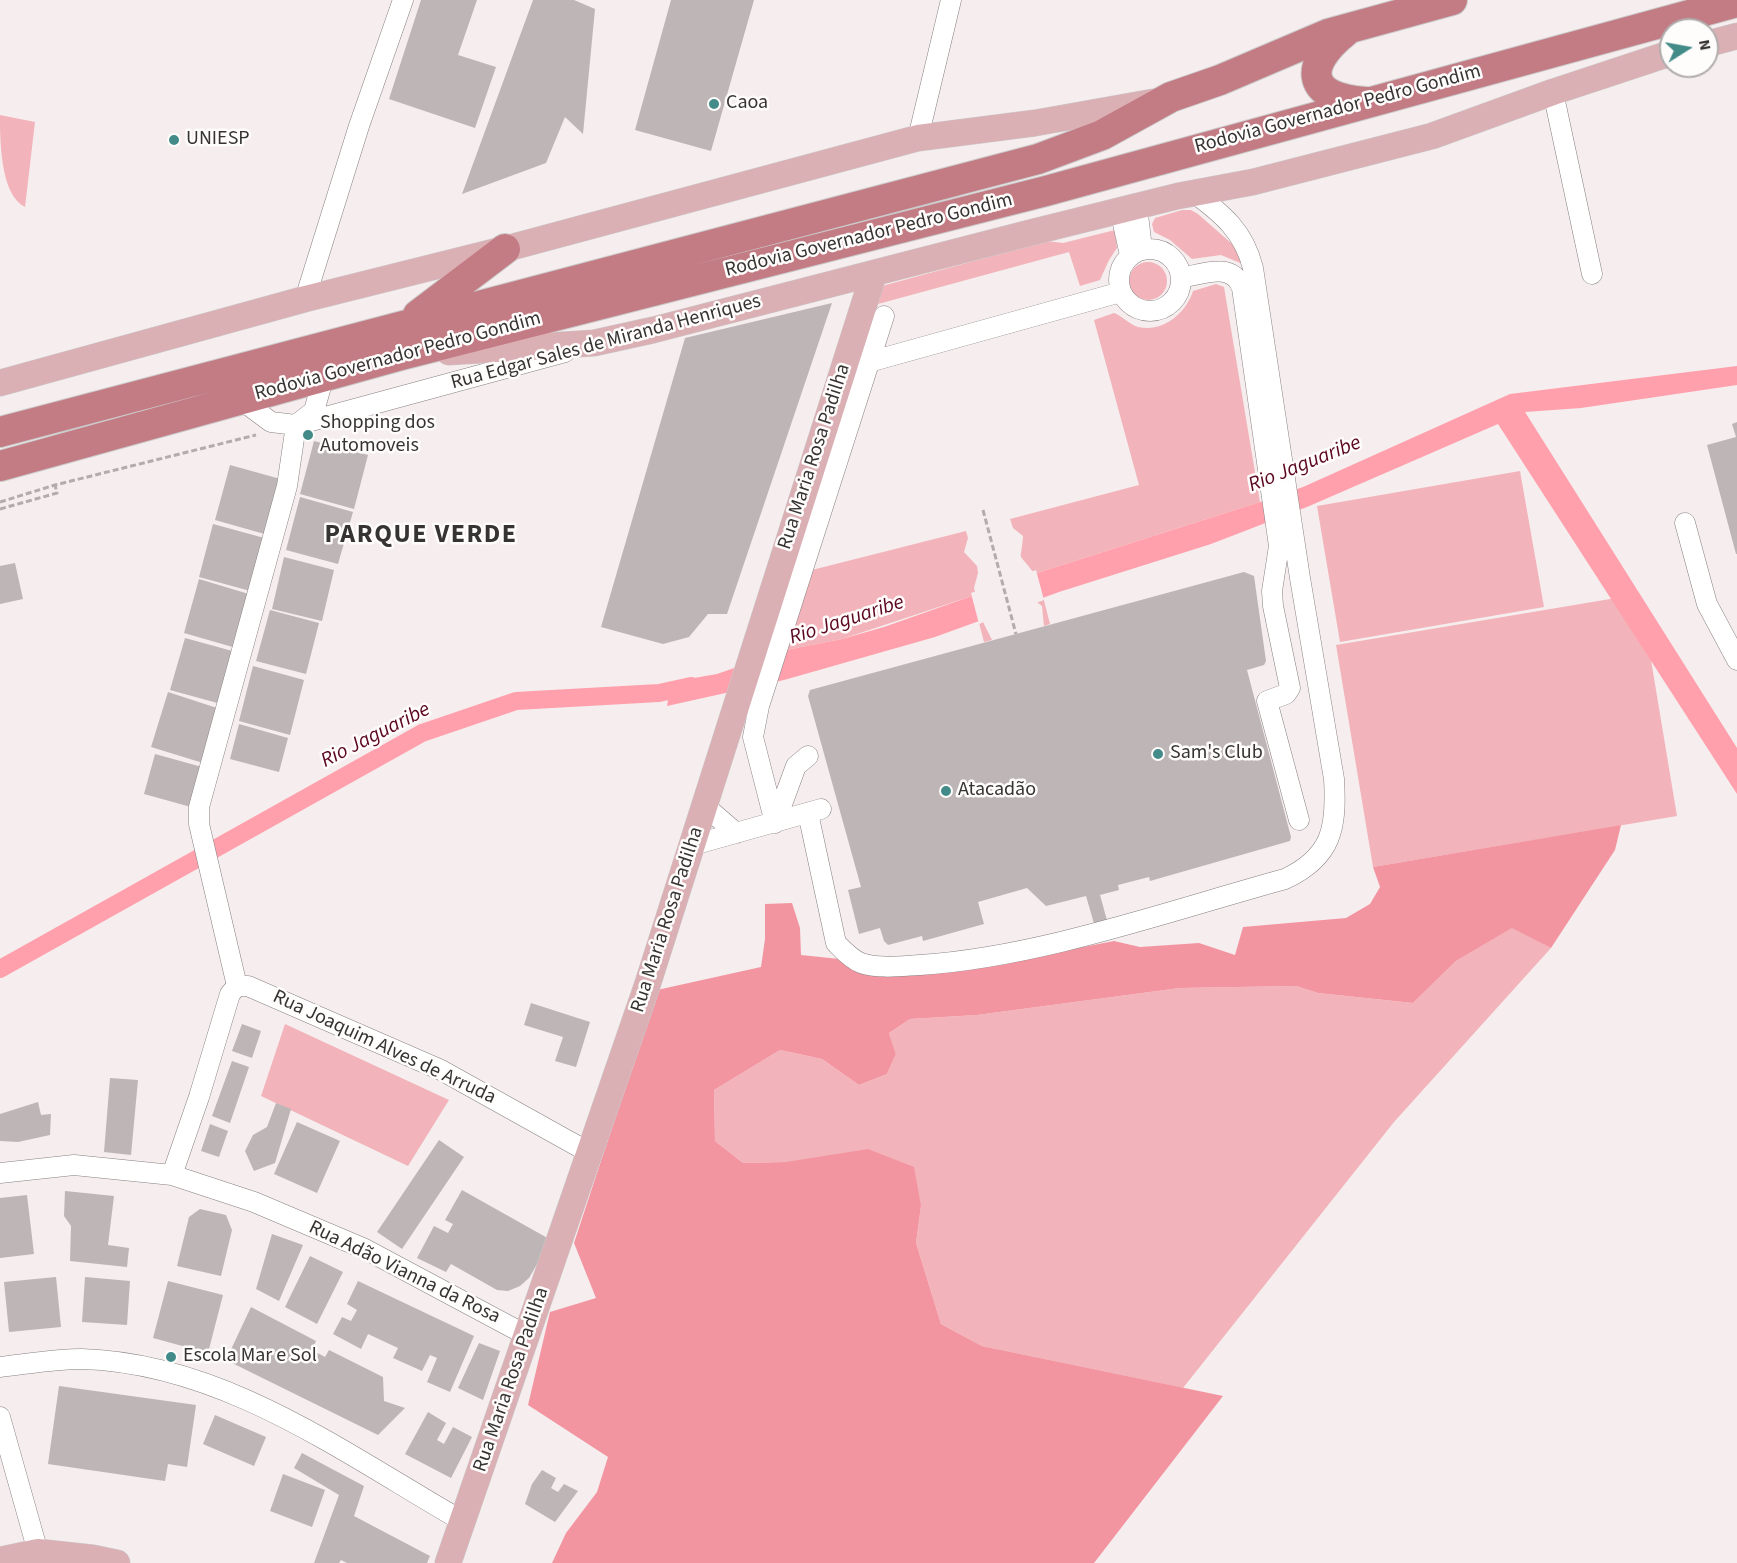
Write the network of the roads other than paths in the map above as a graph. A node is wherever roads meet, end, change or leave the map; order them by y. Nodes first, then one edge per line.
1 (403, 0) edge
2 (951, 0) edge
3 (1398, 0) edge
4 (1452, 0) edge
5 (1737, 2) edge
6 (1350, 28) junction
7 (1737, 37) edge
8 (1719, 41) edge
9 (1659, 57) edge
10 (1220, 80) junction
11 (1553, 92) junction
12 (1171, 97) junction
13 (1369, 102) junction
14 (918, 138) junction
15 (1203, 191) junction
16 (1129, 208) junction
17 (505, 249) junction
18 (1136, 252) junction
19 (874, 273) junction
20 (1592, 274) dead end
21 (1181, 278) junction
22 (1121, 292) junction
23 (305, 299) junction
24 (884, 316) dead end
25 (408, 322) junction
26 (594, 343) junction
27 (401, 355) junction
28 (869, 362) junction
29 (324, 376) junction
30 (0, 383) edge
31 (240, 399) junction
32 (296, 425) junction
33 (0, 432) edge
34 (0, 466) edge
35 (1278, 491) junction
36 (1685, 523) dead end
37 (1284, 525) junction
38 (1737, 660) edge
39 (749, 701) junction
40 (808, 756) dead end
41 (705, 807) junction
42 (1299, 820) dead end
43 (775, 823) junction
44 (736, 833) junction
45 (693, 845) junction
46 (237, 986) junction
47 (590, 1153) junction
48 (0, 1173) edge
49 (172, 1175) junction
50 (526, 1335) junction
51 (0, 1367) edge
52 (0, 1417) edge
53 (464, 1522) junction
54 (38, 1552) junction
55 (0, 1560) edge
56 (117, 1563) edge
57 (448, 1563) edge

1 - 23 street
2 - 14 street
3 - 10 street
4 - 6 highway, Rodovia Governador Pedro Gondim
5 - 13 highway, Rodovia Governador Pedro Gondim
6 - 10 highway, Rodovia Governador Pedro Gondim
6 - 13 highway
7 - 8 main road
9 - 11 main road, Rua Edgar Sales de Miranda Henriques
10 - 12 highway, Rodovia Governador Pedro Gondim
11 - 15 main road, Rua Edgar Sales de Miranda Henriques
11 - 20 street
12 - 14 main road
12 - 25 highway, Rodovia Governador Pedro Gondim
13 - 27 highway, Rodovia Governador Pedro Gondim
14 - 17 main road
15 - 16 main road, Rua Edgar Sales de Miranda Henriques
15 - 35 street
16 - 18 street
16 - 19 main road, Rua Edgar Sales de Miranda Henriques
17 - 23 main road
17 - 25 highway
18 - 21 street
18 - 22 street
19 - 26 main road, Rua Edgar Sales de Miranda Henriques
19 - 39 main road, Rua Maria Rosa Padilha
21 - 22 street
21 - 35 street
22 - 28 street
23 - 30 main road
24 - 28 street
25 - 33 highway, Rodovia Governador Pedro Gondim
26 - 27 main road
26 - 32 street, Rua Edgar Sales de Miranda Henriques
27 - 29 highway, Rodovia Governador Pedro Gondim
28 - 39 street
29 - 31 highway, Rodovia Governador Pedro Gondim
29 - 32 street
31 - 32 street
31 - 34 highway, Rodovia Governador Pedro Gondim
32 - 46 street
35 - 37 street
36 - 38 street
37 - 42 street
37 - 43 street
39 - 41 main road, Rua Maria Rosa Padilha
39 - 43 street
40 - 43 street
41 - 44 street
41 - 45 main road, Rua Maria Rosa Padilha
43 - 44 street
44 - 45 street
45 - 47 main road, Rua Maria Rosa Padilha
46 - 47 street, Rua Joaquim Alves de Arruda
46 - 49 street
47 - 50 main road, Rua Maria Rosa Padilha
48 - 49 street, Rua Adão Vianna da Rosa
49 - 50 street, Rua Adão Vianna da Rosa
50 - 53 main road, Rua Maria Rosa Padilha
51 - 53 street
52 - 54 street
53 - 57 main road, Rua Maria Rosa Padilha
54 - 55 main road
54 - 56 main road

